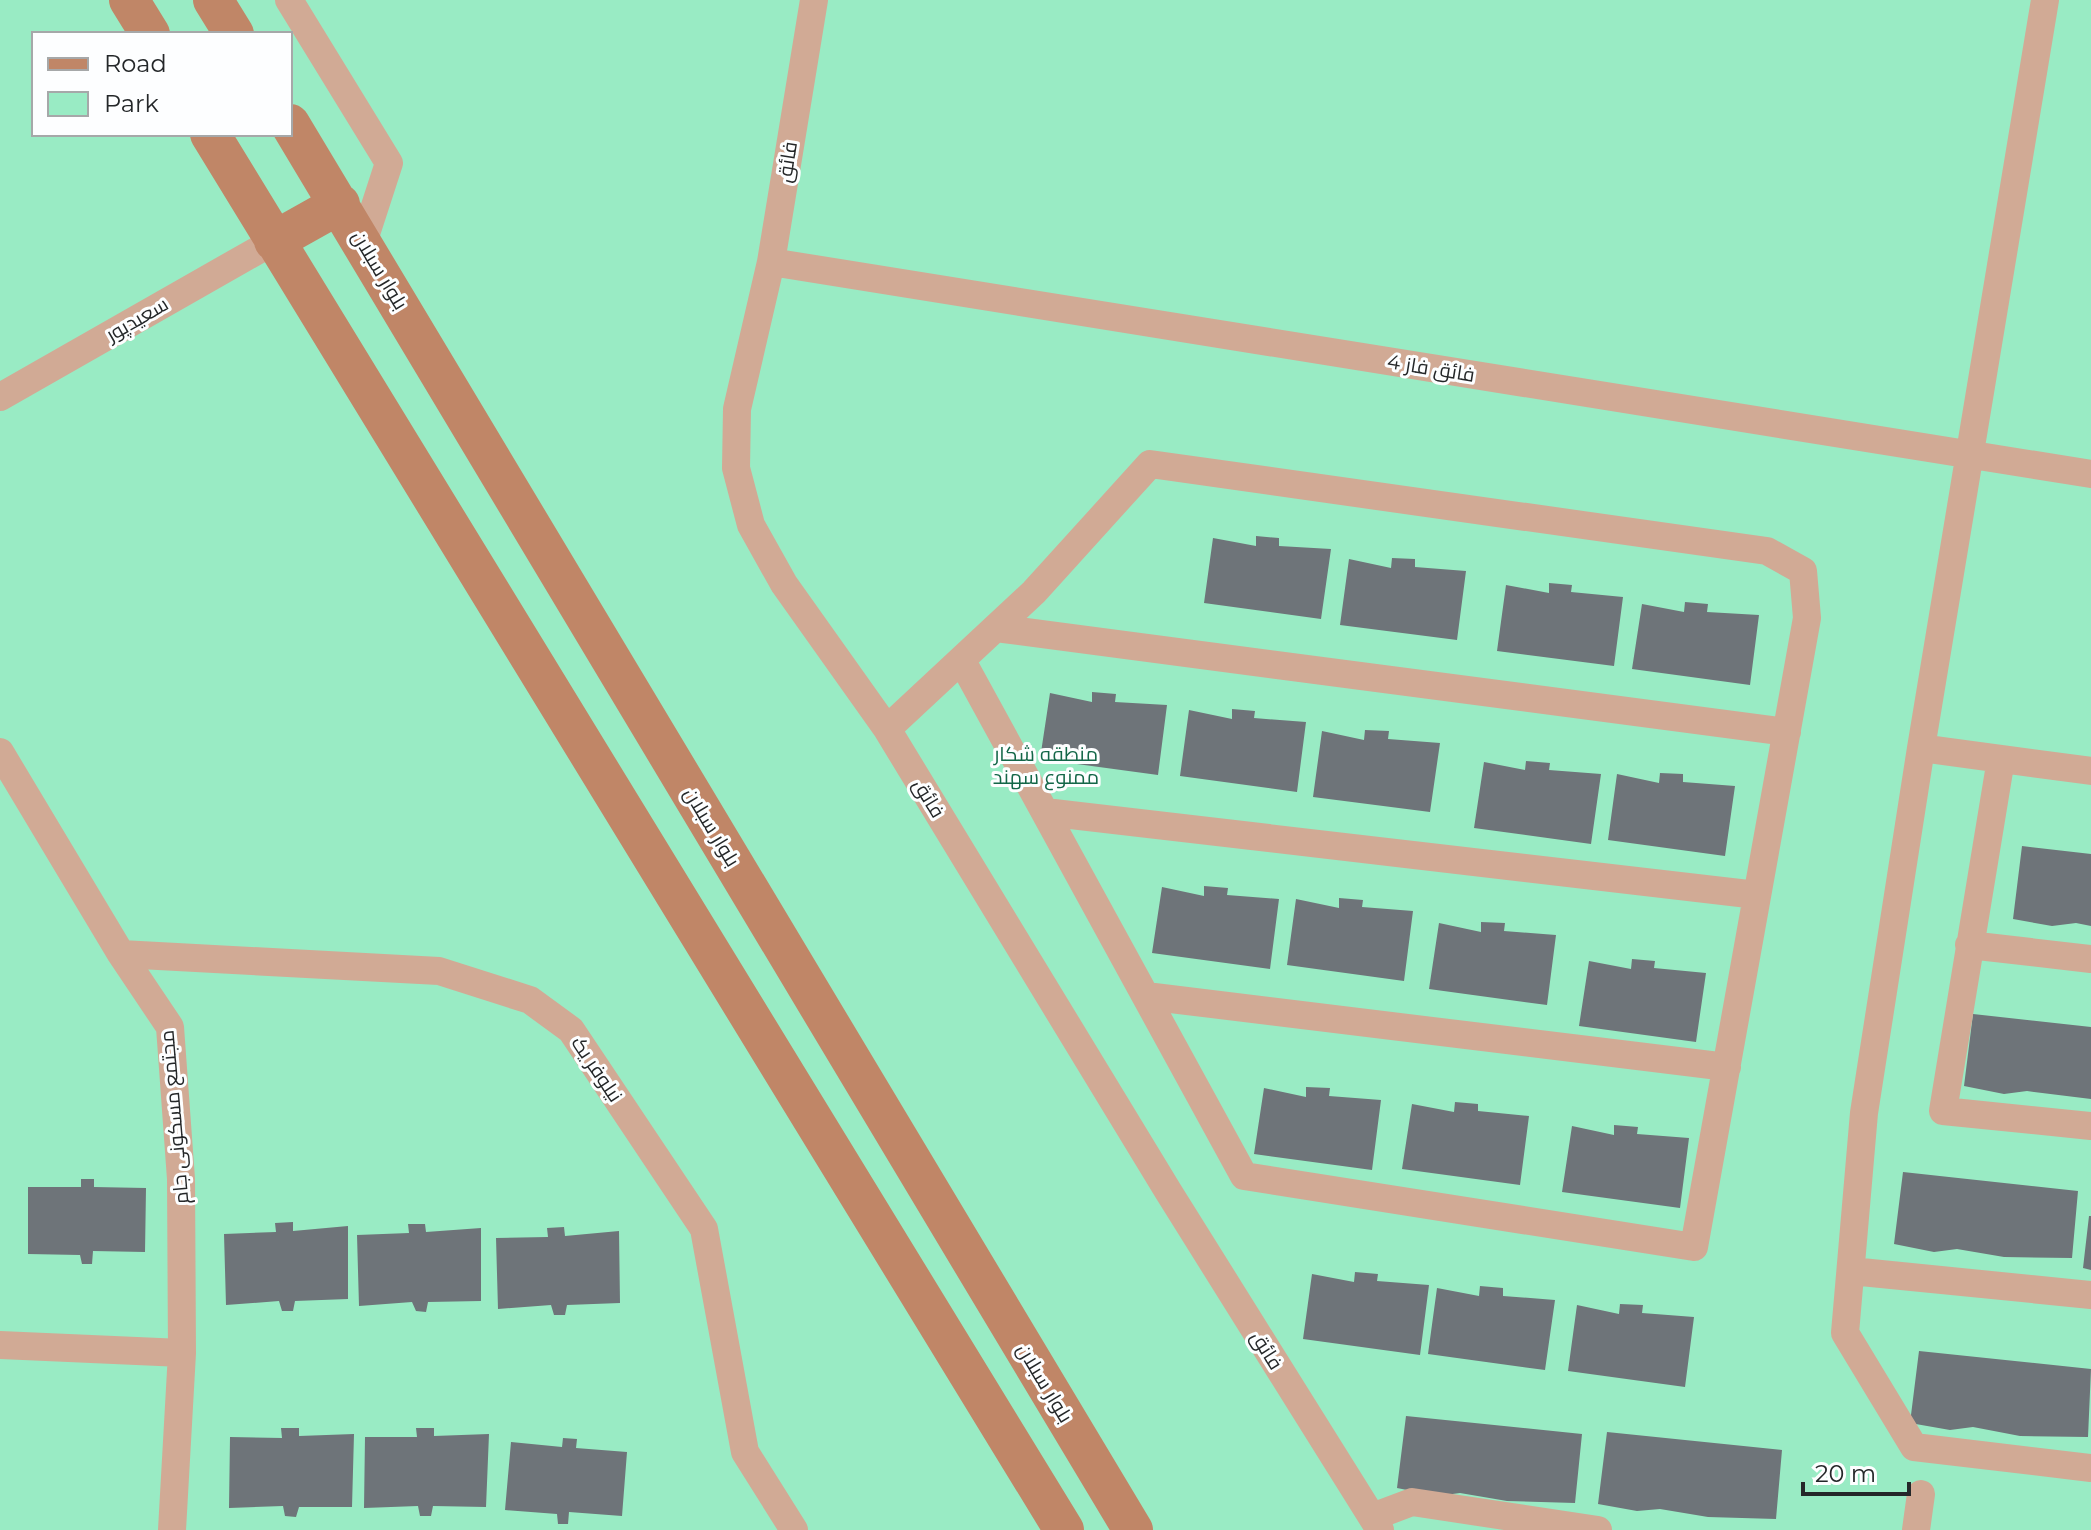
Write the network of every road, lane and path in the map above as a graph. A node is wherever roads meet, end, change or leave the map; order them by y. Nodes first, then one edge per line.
1 (129, 0) edge
2 (213, 0) edge
3 (289, 0) edge
4 (814, 0) edge
5 (2045, 0) edge
6 (149, 32) edge
7 (233, 32) edge
8 (292, 127) edge
9 (211, 136) edge
10 (340, 204) junction
11 (274, 241) junction
12 (363, 243) junction
13 (771, 262) junction
14 (0, 397) edge
15 (1971, 455) junction
16 (2091, 474) edge
17 (996, 628) junction
18 (962, 661) junction
19 (887, 729) junction
20 (1787, 732) junction
21 (1921, 748) junction
22 (0, 752) edge
23 (2001, 759) junction
24 (2091, 771) edge
25 (1045, 812) junction
26 (1757, 895) junction
27 (1969, 945) junction
28 (121, 954) junction
29 (2091, 959) edge
30 (1146, 996) junction
31 (1727, 1067) junction
32 (2091, 1126) edge
33 (1851, 1271) junction
34 (2091, 1295) edge
35 (0, 1345) edge
36 (182, 1353) junction
37 (2091, 1468) edge
38 (1921, 1494) dead end
39 (1376, 1524) edge
40 (1529, 1526) edge
41 (172, 1530) edge
42 (794, 1530) edge
43 (1064, 1530) edge
44 (1133, 1530) edge
45 (1598, 1530) edge
46 (1916, 1530) edge

1 - 6 street
2 - 7 street
3 - 12 street
4 - 13 street, فائق
5 - 15 street
8 - 10 street, بلوار سبلان
9 - 11 street
10 - 11 street
10 - 12 street, بلوار سبلان
11 - 14 street, سعیدپور
11 - 43 street
12 - 44 street, بلوار سبلان
13 - 15 street, فائق فاز 4
13 - 19 street, فائق
15 - 16 street, فائق فاز 4
15 - 21 street
17 - 18 street
17 - 20 street
17 - 20 street
18 - 19 street
18 - 25 street
19 - 39 street, فائق
20 - 26 street
21 - 23 street
21 - 33 street
22 - 28 street, مجتمع مسکونی جام
23 - 24 street
23 - 27 street
25 - 26 street
25 - 30 street
26 - 31 street
27 - 29 street
27 - 32 street
28 - 36 street, مجتمع مسکونی جام
28 - 42 street, نیلوفر یک
30 - 31 street
30 - 31 street
33 - 34 street
33 - 37 street
35 - 36 street
36 - 41 street, مجتمع مسکونی جام
38 - 46 street
39 - 40 street
40 - 45 street

